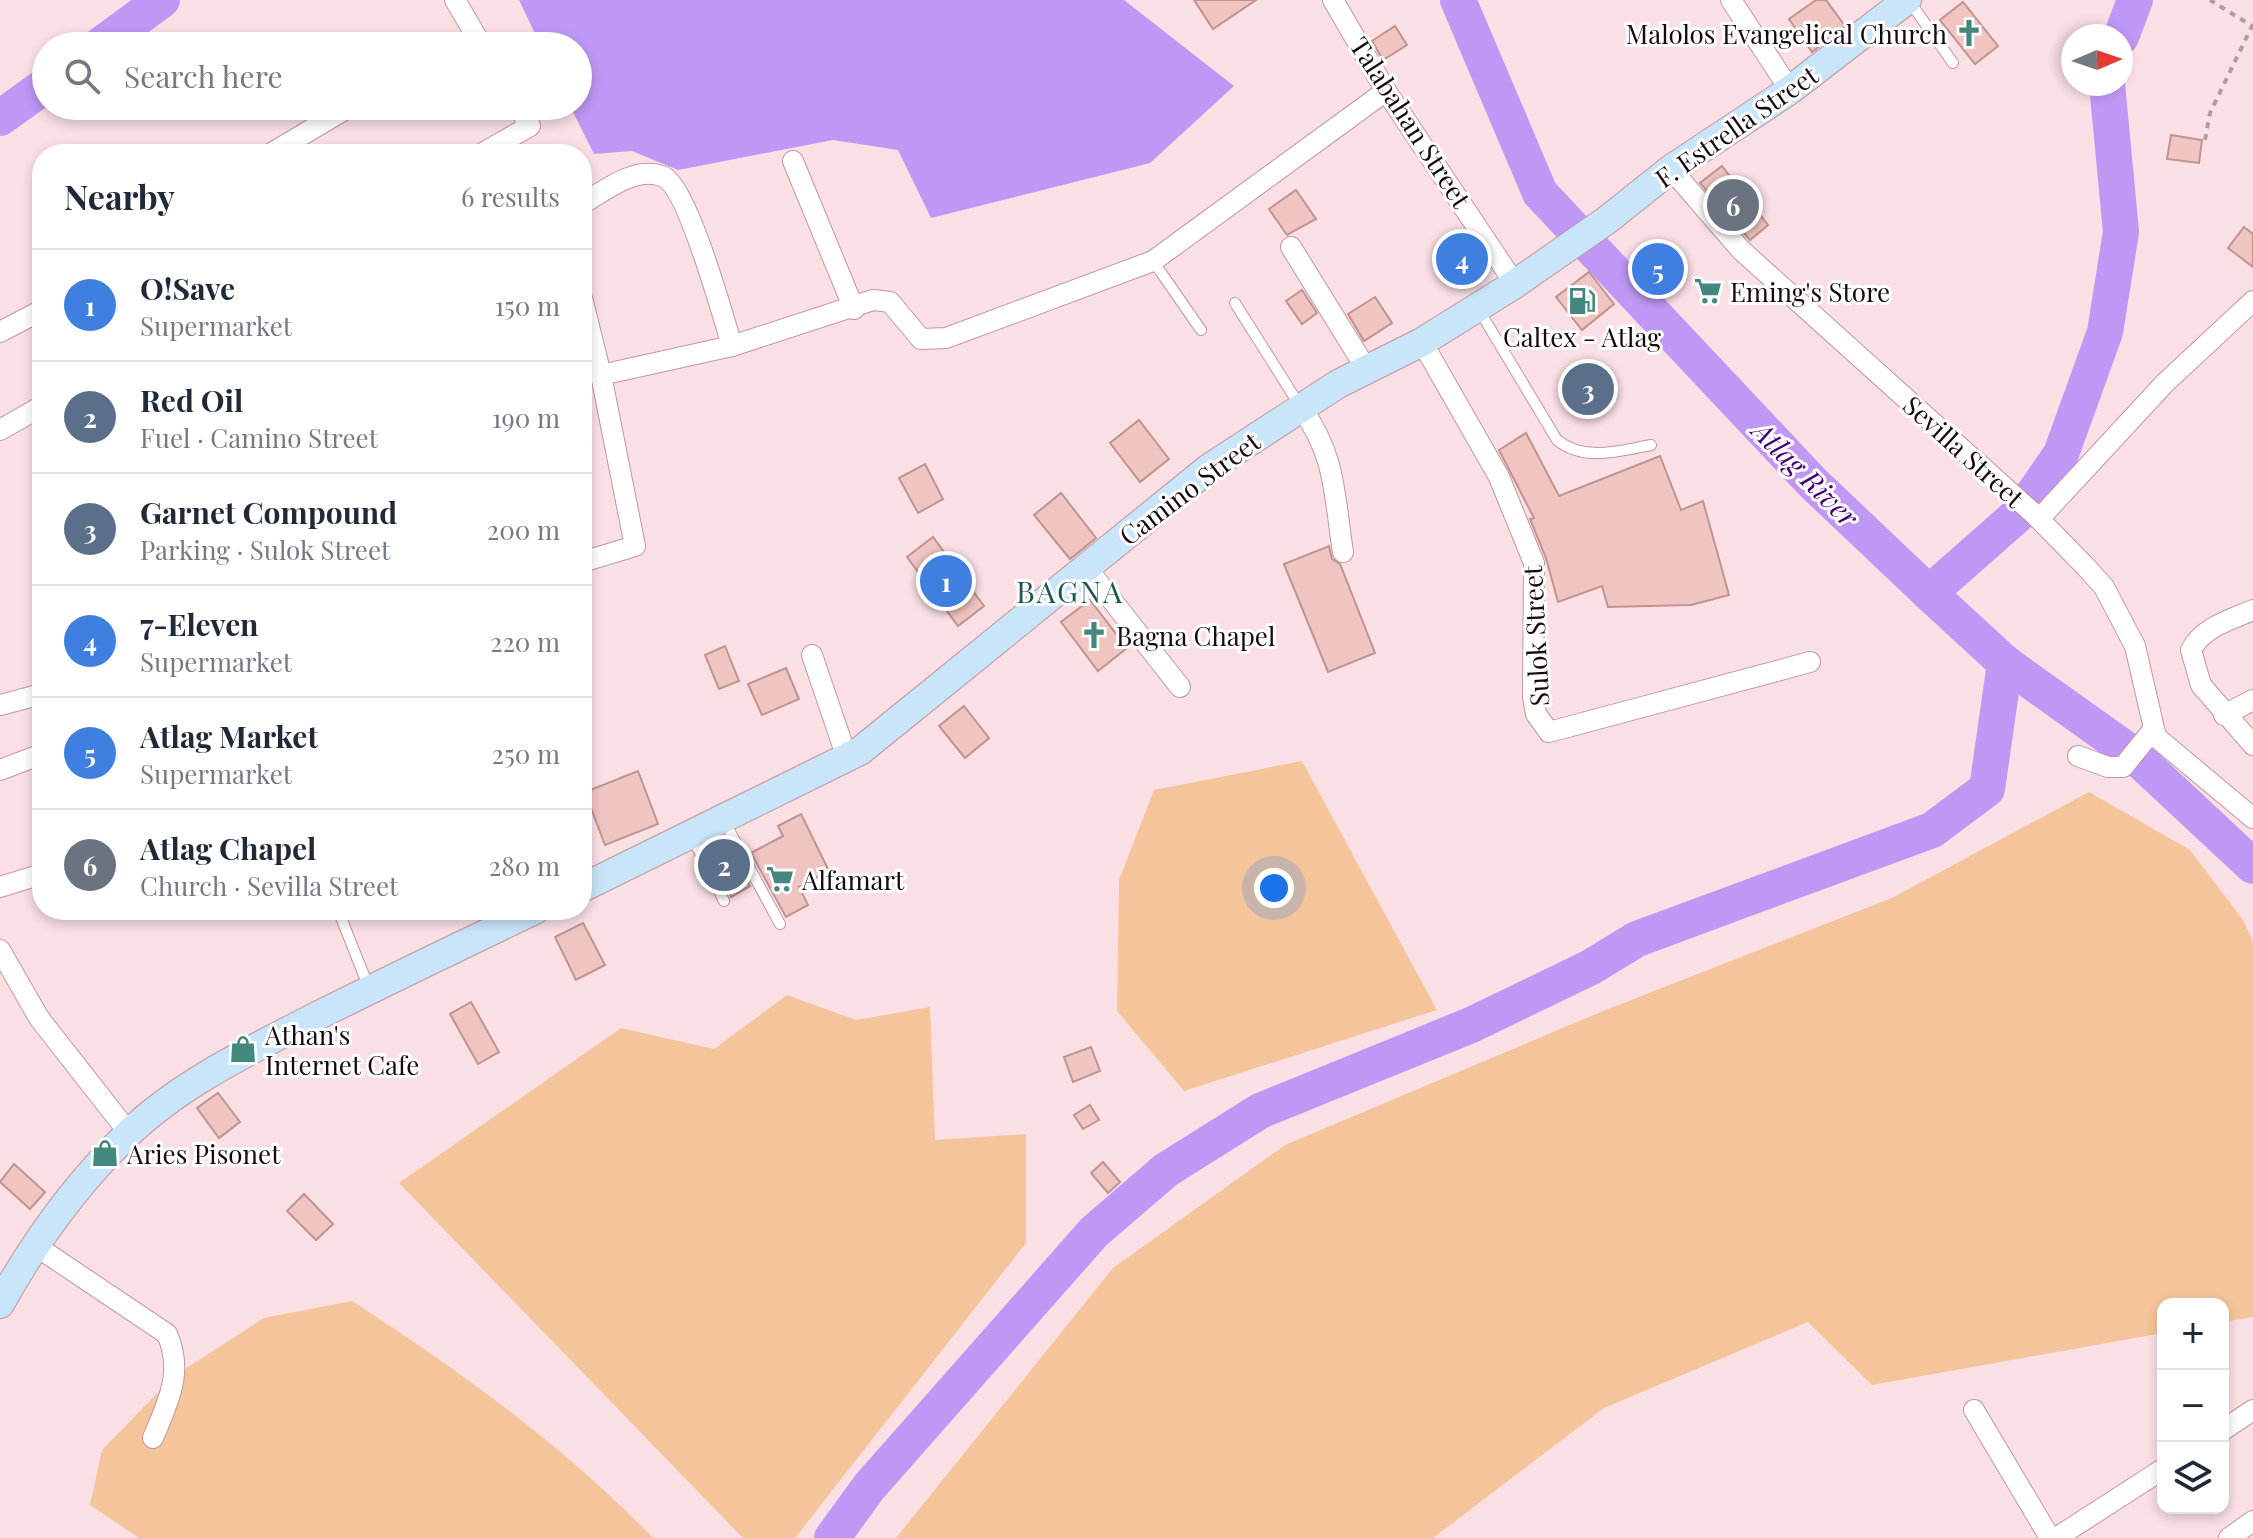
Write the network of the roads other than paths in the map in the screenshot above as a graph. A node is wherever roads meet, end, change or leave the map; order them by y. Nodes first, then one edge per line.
1 (455, 0) edge
2 (1333, 0) edge
3 (1731, 0) edge
4 (1908, 0) edge
5 (468, 32) edge
6 (1953, 63) dead end
7 (1790, 90) junction
8 (1386, 91) junction
9 (327, 120) edge
10 (526, 120) edge
11 (287, 144) edge
12 (498, 144) edge
13 (793, 161) dead end
14 (1671, 169) junction
15 (592, 198) edge
16 (1291, 247) dead end
17 (1563, 251) joint
18 (1153, 261) junction
19 (1515, 284) junction
20 (2253, 301) edge
21 (1235, 303) dead end
22 (1478, 308) junction
23 (854, 309) junction
24 (32, 315) edge
25 (1201, 330) dead end
26 (0, 332) edge
27 (592, 339) edge
28 (1422, 342) junction
29 (732, 346) junction
30 (1367, 370) junction
31 (601, 375) junction
32 (1301, 408) junction
33 (32, 412) edge
34 (0, 430) edge
35 (1651, 445) dead end
36 (2030, 511) junction
37 (1343, 552) dead end
38 (592, 559) edge
39 (1086, 567) junction
40 (2253, 610) edge
41 (812, 655) dead end
42 (1810, 662) dead end
43 (1180, 687) dead end
44 (32, 697) edge
45 (2253, 700) edge
46 (0, 705) edge
47 (2224, 715) junction
48 (2149, 733) junction
49 (2253, 745) edge
50 (2078, 756) dead end
51 (32, 758) edge
52 (847, 758) junction
53 (0, 770) edge
54 (2253, 818) edge
55 (723, 820) junction
56 (691, 836) junction
57 (32, 877) edge
58 (592, 883) edge
59 (0, 887) edge
60 (724, 901) dead end
61 (342, 920) edge
62 (514, 920) edge
63 (780, 924) dead end
64 (0, 950) edge
65 (370, 990) junction
66 (129, 1133) junction
67 (33, 1244) junction
68 (0, 1304) edge
69 (1974, 1410) dead end
70 (2253, 1410) edge
71 (2229, 1426) edge
72 (153, 1438) dead end
73 (2157, 1473) edge
74 (2253, 1521) edge
75 (2050, 1538) edge
76 (2056, 1538) edge
77 (2229, 1538) edge

1 - 5 street
2 - 8 street, Talabahan Street
3 - 7 street
4 - 6 lane
4 - 7 main road, F. Estrella Street
7 - 14 main road, F. Estrella Street
8 - 18 street
8 - 19 street, Talabahan Street
9 - 11 street
10 - 12 street
13 - 23 street
14 - 17 main road, F. Estrella Street
14 - 36 street, Sevilla Street
15 - 29 street
16 - 30 street
17 - 19 main road, Camino Street
18 - 23 street
18 - 25 lane
19 - 22 main road, Camino Street
20 - 36 street, Sevilla Street
21 - 32 lane
22 - 28 main road, Camino Street
22 - 35 lane
23 - 29 street
24 - 26 street
27 - 31 street
28 - 30 main road, Camino Street
28 - 42 street, Sulok Street
29 - 31 street
30 - 32 main road, Camino Street
31 - 38 street
32 - 37 street
32 - 39 main road, Camino Street
33 - 34 street
36 - 48 street
39 - 43 street
39 - 52 main road, Camino Street
40 - 47 street
41 - 52 street
44 - 46 street
45 - 47 street
47 - 49 street
48 - 50 street
48 - 54 street
51 - 53 street
52 - 55 main road, Camino Street
55 - 56 main road, Camino Street
55 - 63 lane
56 - 58 main road, Camino Street
56 - 60 lane
57 - 59 street
61 - 65 lane
62 - 65 main road
64 - 66 street
65 - 66 main road
66 - 67 main road
67 - 68 main road
67 - 72 street
69 - 75 street
70 - 71 street
73 - 76 street
74 - 77 street

